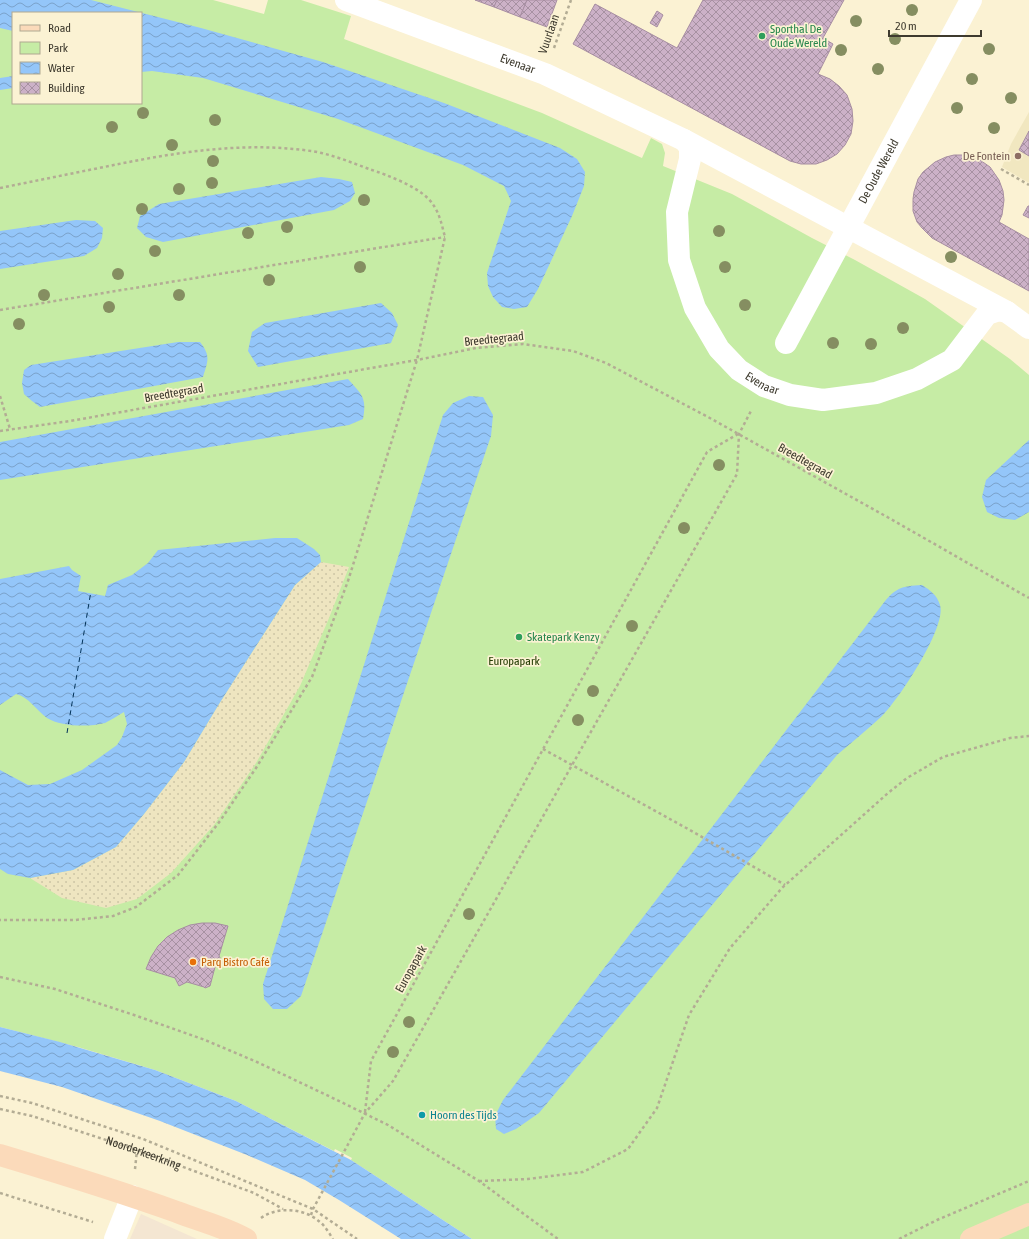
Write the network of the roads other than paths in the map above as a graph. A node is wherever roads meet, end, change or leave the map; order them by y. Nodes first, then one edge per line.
1 (346, 0) edge
2 (970, 0) edge
3 (684, 140) junction
4 (849, 227) junction
5 (1007, 312) junction
6 (1029, 328) edge
7 (786, 343) dead end
8 (0, 1155) edge
9 (132, 1196) junction
10 (1029, 1214) edge
11 (117, 1235) edge
12 (244, 1238) edge
13 (971, 1239) edge

1 - 3 street, Evenaar
2 - 4 street, De Oude Wereld
3 - 4 street, Evenaar
3 - 5 street, Evenaar
4 - 5 street, Evenaar
4 - 7 street, De Oude Wereld
5 - 6 street, Evenaar
8 - 9 street
9 - 11 street
9 - 12 street
10 - 13 street

